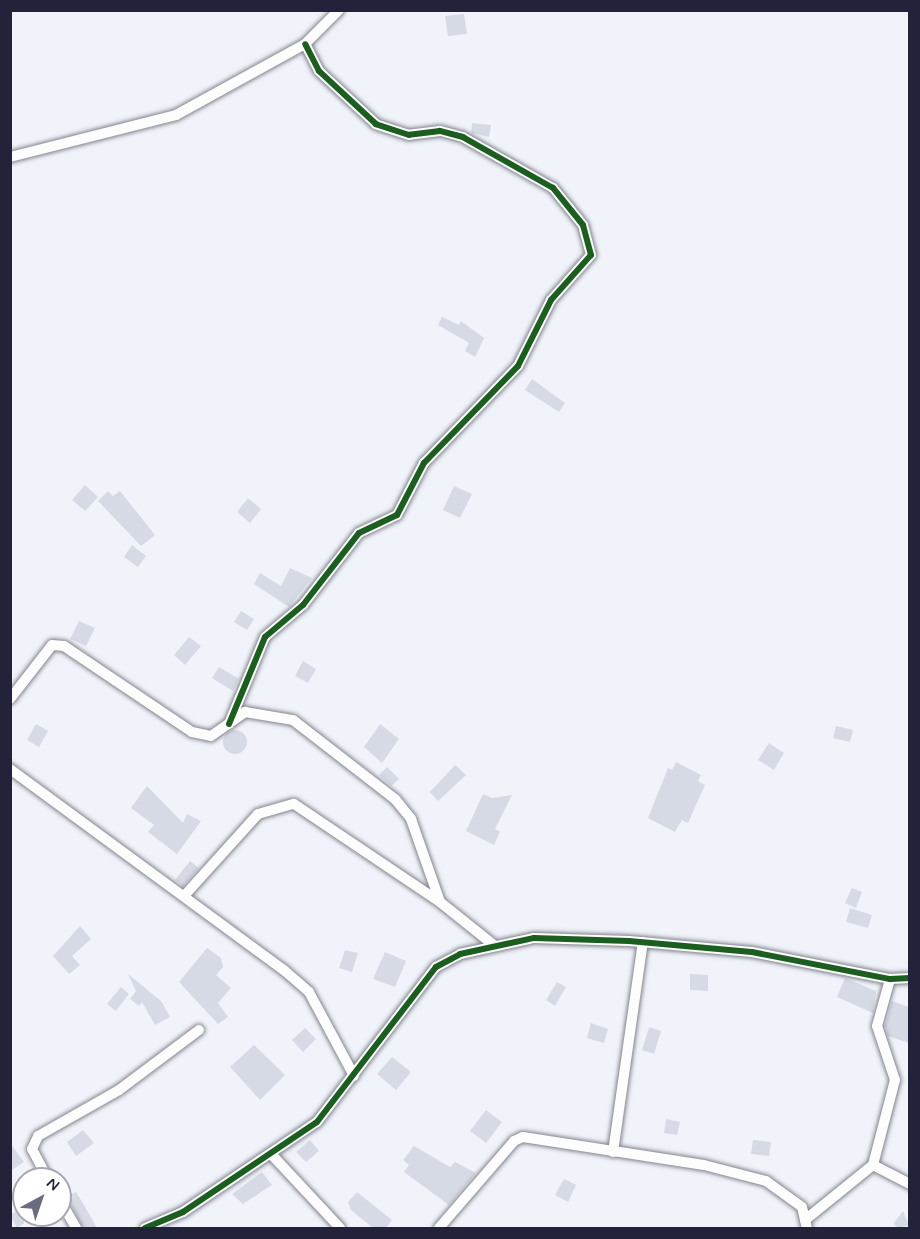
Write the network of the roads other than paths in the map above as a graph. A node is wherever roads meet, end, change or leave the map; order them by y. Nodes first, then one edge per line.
1 (339, 10) edge
2 (305, 45) junction
3 (10, 157) edge
4 (10, 699) edge
5 (229, 724) junction
6 (10, 769) edge
7 (184, 896) junction
8 (440, 902) junction
9 (643, 942) junction
10 (495, 946) junction
11 (909, 978) edge
12 (890, 979) junction
13 (199, 1030) dead end
14 (354, 1076) junction
15 (613, 1152) junction
16 (272, 1155) junction
17 (873, 1165) junction
18 (42, 1167) edge
19 (909, 1184) edge
20 (806, 1224) edge
21 (145, 1228) edge
22 (340, 1228) edge
23 (439, 1228) edge

1 - 2 street
2 - 3 street
2 - 5 street
4 - 5 street
5 - 8 street
6 - 7 street
7 - 8 street
7 - 14 street
8 - 10 street
9 - 10 street
9 - 12 street
9 - 15 street
10 - 14 street
11 - 12 street
12 - 17 street
13 - 18 street
14 - 16 street
15 - 20 street
15 - 23 street
16 - 21 street
16 - 22 street
17 - 19 street
17 - 20 street

